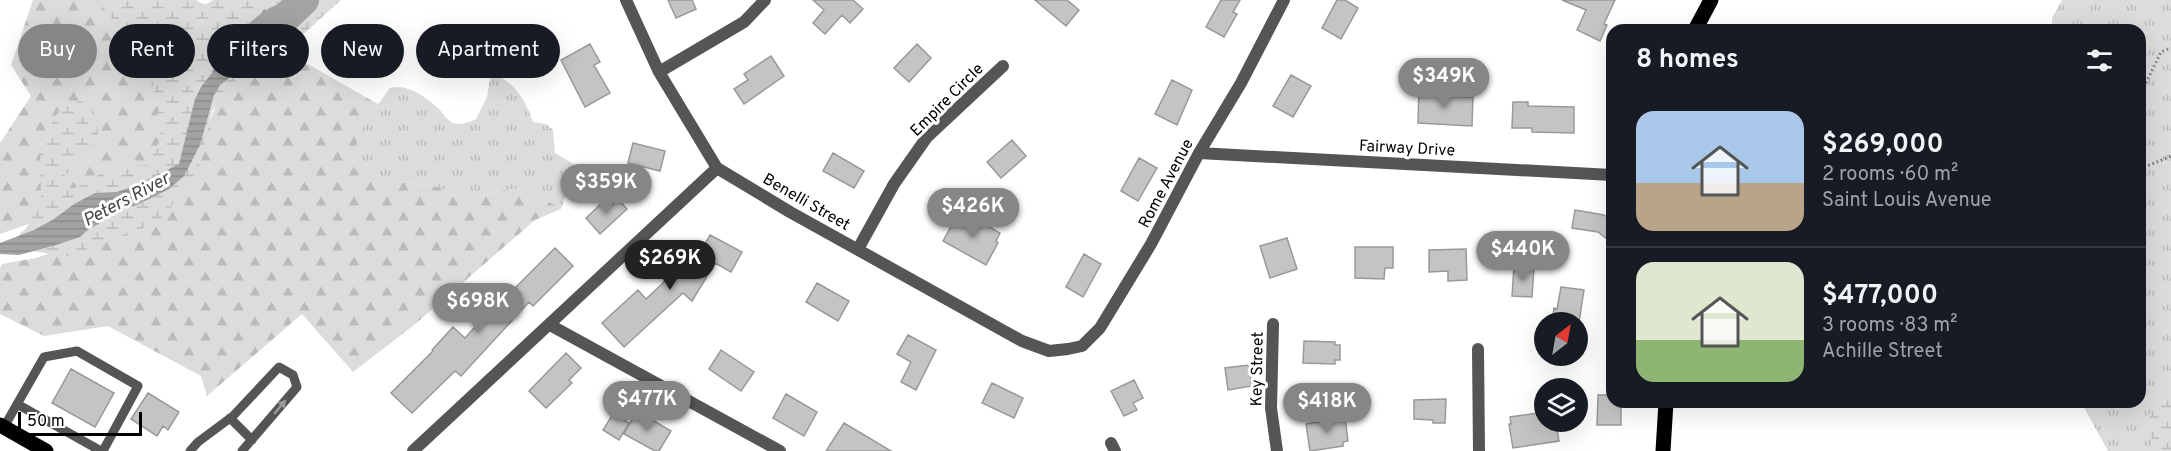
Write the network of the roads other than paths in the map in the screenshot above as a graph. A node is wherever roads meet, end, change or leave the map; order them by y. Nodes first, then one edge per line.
1 (626, 0) edge
2 (765, 0) edge
3 (1284, 0) edge
4 (1711, 0) edge
5 (1698, 24) edge
6 (1003, 66) dead end
7 (659, 72) junction
8 (1199, 153) junction
9 (717, 168) junction
10 (1606, 175) edge
11 (858, 249) junction
12 (1273, 324) dead end
13 (550, 325) junction
14 (1478, 350) dead end
15 (1049, 351) joint
16 (17, 404) junction
17 (1666, 408) edge
18 (230, 418) junction
19 (2, 426) edge
20 (252, 440) junction
21 (420, 449) edge
22 (46, 451) edge
23 (102, 451) edge
24 (190, 451) edge
25 (242, 451) edge
26 (780, 451) edge
27 (1277, 451) edge
28 (1479, 451) edge
29 (1664, 451) edge

1 - 7 street, Benelli Street
2 - 7 street
3 - 8 street, Rome Avenue
4 - 5 main road
6 - 11 street, Empire Circle
7 - 9 street, Benelli Street
8 - 10 street, Fairway Drive
8 - 15 street, Rome Avenue
9 - 11 street, Benelli Street
9 - 13 street
11 - 15 street, Benelli Street
12 - 27 street, Key Street
13 - 21 street
13 - 26 street
14 - 28 street
16 - 19 lane
16 - 23 lane
16 - 23 lane
17 - 29 main road
18 - 20 lane
20 -> 18 lane
18 - 24 lane
19 - 22 main road
20 - 25 lane

